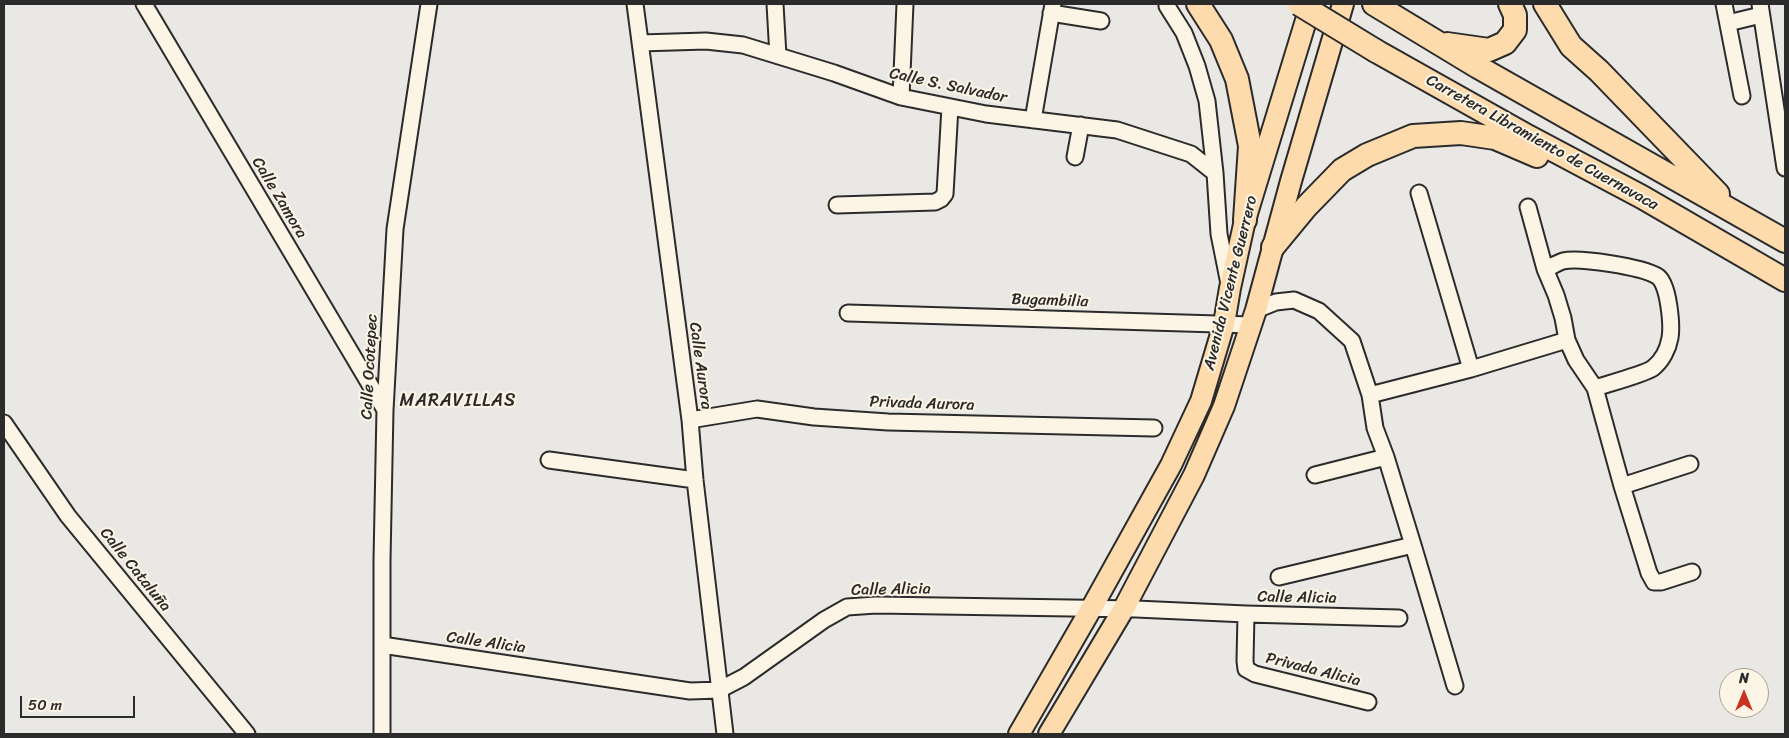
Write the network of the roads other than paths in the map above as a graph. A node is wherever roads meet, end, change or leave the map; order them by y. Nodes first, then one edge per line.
1 (144, 4) edge
2 (429, 4) edge
3 (635, 4) edge
4 (775, 4) edge
5 (905, 4) edge
6 (1198, 4) edge
7 (1299, 4) edge
8 (1312, 4) edge
9 (1343, 4) edge
10 (1510, 4) edge
11 (1545, 4) edge
12 (1724, 4) edge
13 (1167, 6) dead end
14 (1052, 9) edge
15 (1382, 9) edge
16 (1760, 10) edge
17 (1101, 21) dead end
18 (1728, 23) junction
19 (1437, 42) junction
20 (640, 43) junction
21 (778, 56) junction
22 (1742, 96) dead end
23 (901, 97) junction
24 (950, 107) junction
25 (1033, 120) junction
26 (1081, 125) junction
27 (1076, 157) dead end
28 (1785, 168) edge
29 (1260, 171) junction
30 (1215, 173) junction
31 (1604, 177) junction
32 (1291, 181) junction
33 (1419, 193) dead end
34 (837, 205) dead end
35 (1528, 207) dead end
36 (1736, 213) junction
37 (1245, 220) junction
38 (1785, 241) edge
39 (1273, 247) junction
40 (1545, 269) junction
41 (1785, 280) edge
42 (1230, 288) junction
43 (848, 313) dead end
44 (1253, 318) junction
45 (1224, 324) junction
46 (1566, 340) junction
47 (1471, 369) junction
48 (1595, 388) junction
49 (1370, 395) junction
50 (385, 410) junction
51 (690, 420) junction
52 (4, 423) edge
53 (1154, 428) dead end
54 (1386, 457) junction
55 (549, 460) dead end
56 (1690, 464) dead end
57 (1315, 475) dead end
58 (695, 480) junction
59 (1622, 486) junction
60 (1413, 545) junction
61 (1692, 572) dead end
62 (1279, 577) dead end
63 (1091, 610) junction
64 (1123, 610) junction
65 (1246, 614) junction
66 (1399, 618) dead end
67 (382, 645) junction
68 (1454, 686) dead end
69 (719, 690) junction
70 (1368, 702) dead end
71 (247, 734) edge
72 (382, 734) edge
73 (725, 734) edge
74 (1019, 734) edge
75 (1049, 734) edge

1 - 50 street, Calle Zamora
2 - 50 street, Calle Ocotepec
3 - 20 street, Calle Aurora
4 - 21 street
5 - 23 street
6 - 37 highway
7 - 31 highway, Carretera Libramiento de Cuernavaca, bridge
8 - 29 main road, Avenida Vicente Guerrero
9 - 32 main road, Avenida Vicente Guerrero
10 - 19 highway
11 - 36 highway
12 - 18 street
13 - 30 street
14 - 17 street
14 - 25 street
15 - 19 highway
16 - 18 street
16 - 28 street
18 - 22 street
19 - 36 highway
20 - 21 street, Calle S. Salvador
20 - 51 street, Calle Aurora
21 - 23 street, Calle S. Salvador
23 - 24 street, Calle S. Salvador
24 - 25 street, Calle S. Salvador
24 - 34 street
25 - 26 street, Calle S. Salvador
26 - 27 street
26 - 30 street, Calle S. Salvador
29 - 32 main road
29 - 37 main road, Avenida Vicente Guerrero
30 - 42 street
31 - 39 highway
31 - 41 highway, Carretera Libramiento de Cuernavaca
32 - 39 main road, Avenida Vicente Guerrero
33 - 47 street
35 - 40 street
36 - 38 highway
37 - 42 main road, Avenida Vicente Guerrero
39 - 44 main road, Avenida Vicente Guerrero
40 - 46 street
40 - 48 street
42 - 45 main road, Avenida Vicente Guerrero
43 - 45 street, Bugambilia
44 - 45 street, Bugambilia
44 - 49 street
44 - 64 main road, Avenida Vicente Guerrero
45 - 63 main road, Avenida Vicente Guerrero
46 - 47 street
46 - 48 street
47 - 49 street
48 - 59 street
49 - 54 street
50 - 67 street, Calle Ocotepec
51 - 53 street, Privada Aurora
51 - 58 street, Calle Aurora
52 - 71 street, Calle Cataluña
54 - 57 street
54 - 60 street
55 - 58 street
56 - 59 street
58 - 69 street, Calle Aurora
59 - 61 street
60 - 62 street
60 - 68 street
63 - 64 street, Calle Alicia
63 - 69 street, Calle Alicia
63 - 74 main road, Avenida Vicente Guerrero
64 - 65 street, Calle Alicia
64 - 75 main road, Avenida Vicente Guerrero
65 - 66 street, Calle Alicia
65 - 70 street, Privada Alicia
67 - 69 street, Calle Alicia
67 - 72 street, Calle Ocotepec
69 - 73 street, Calle Aurora

